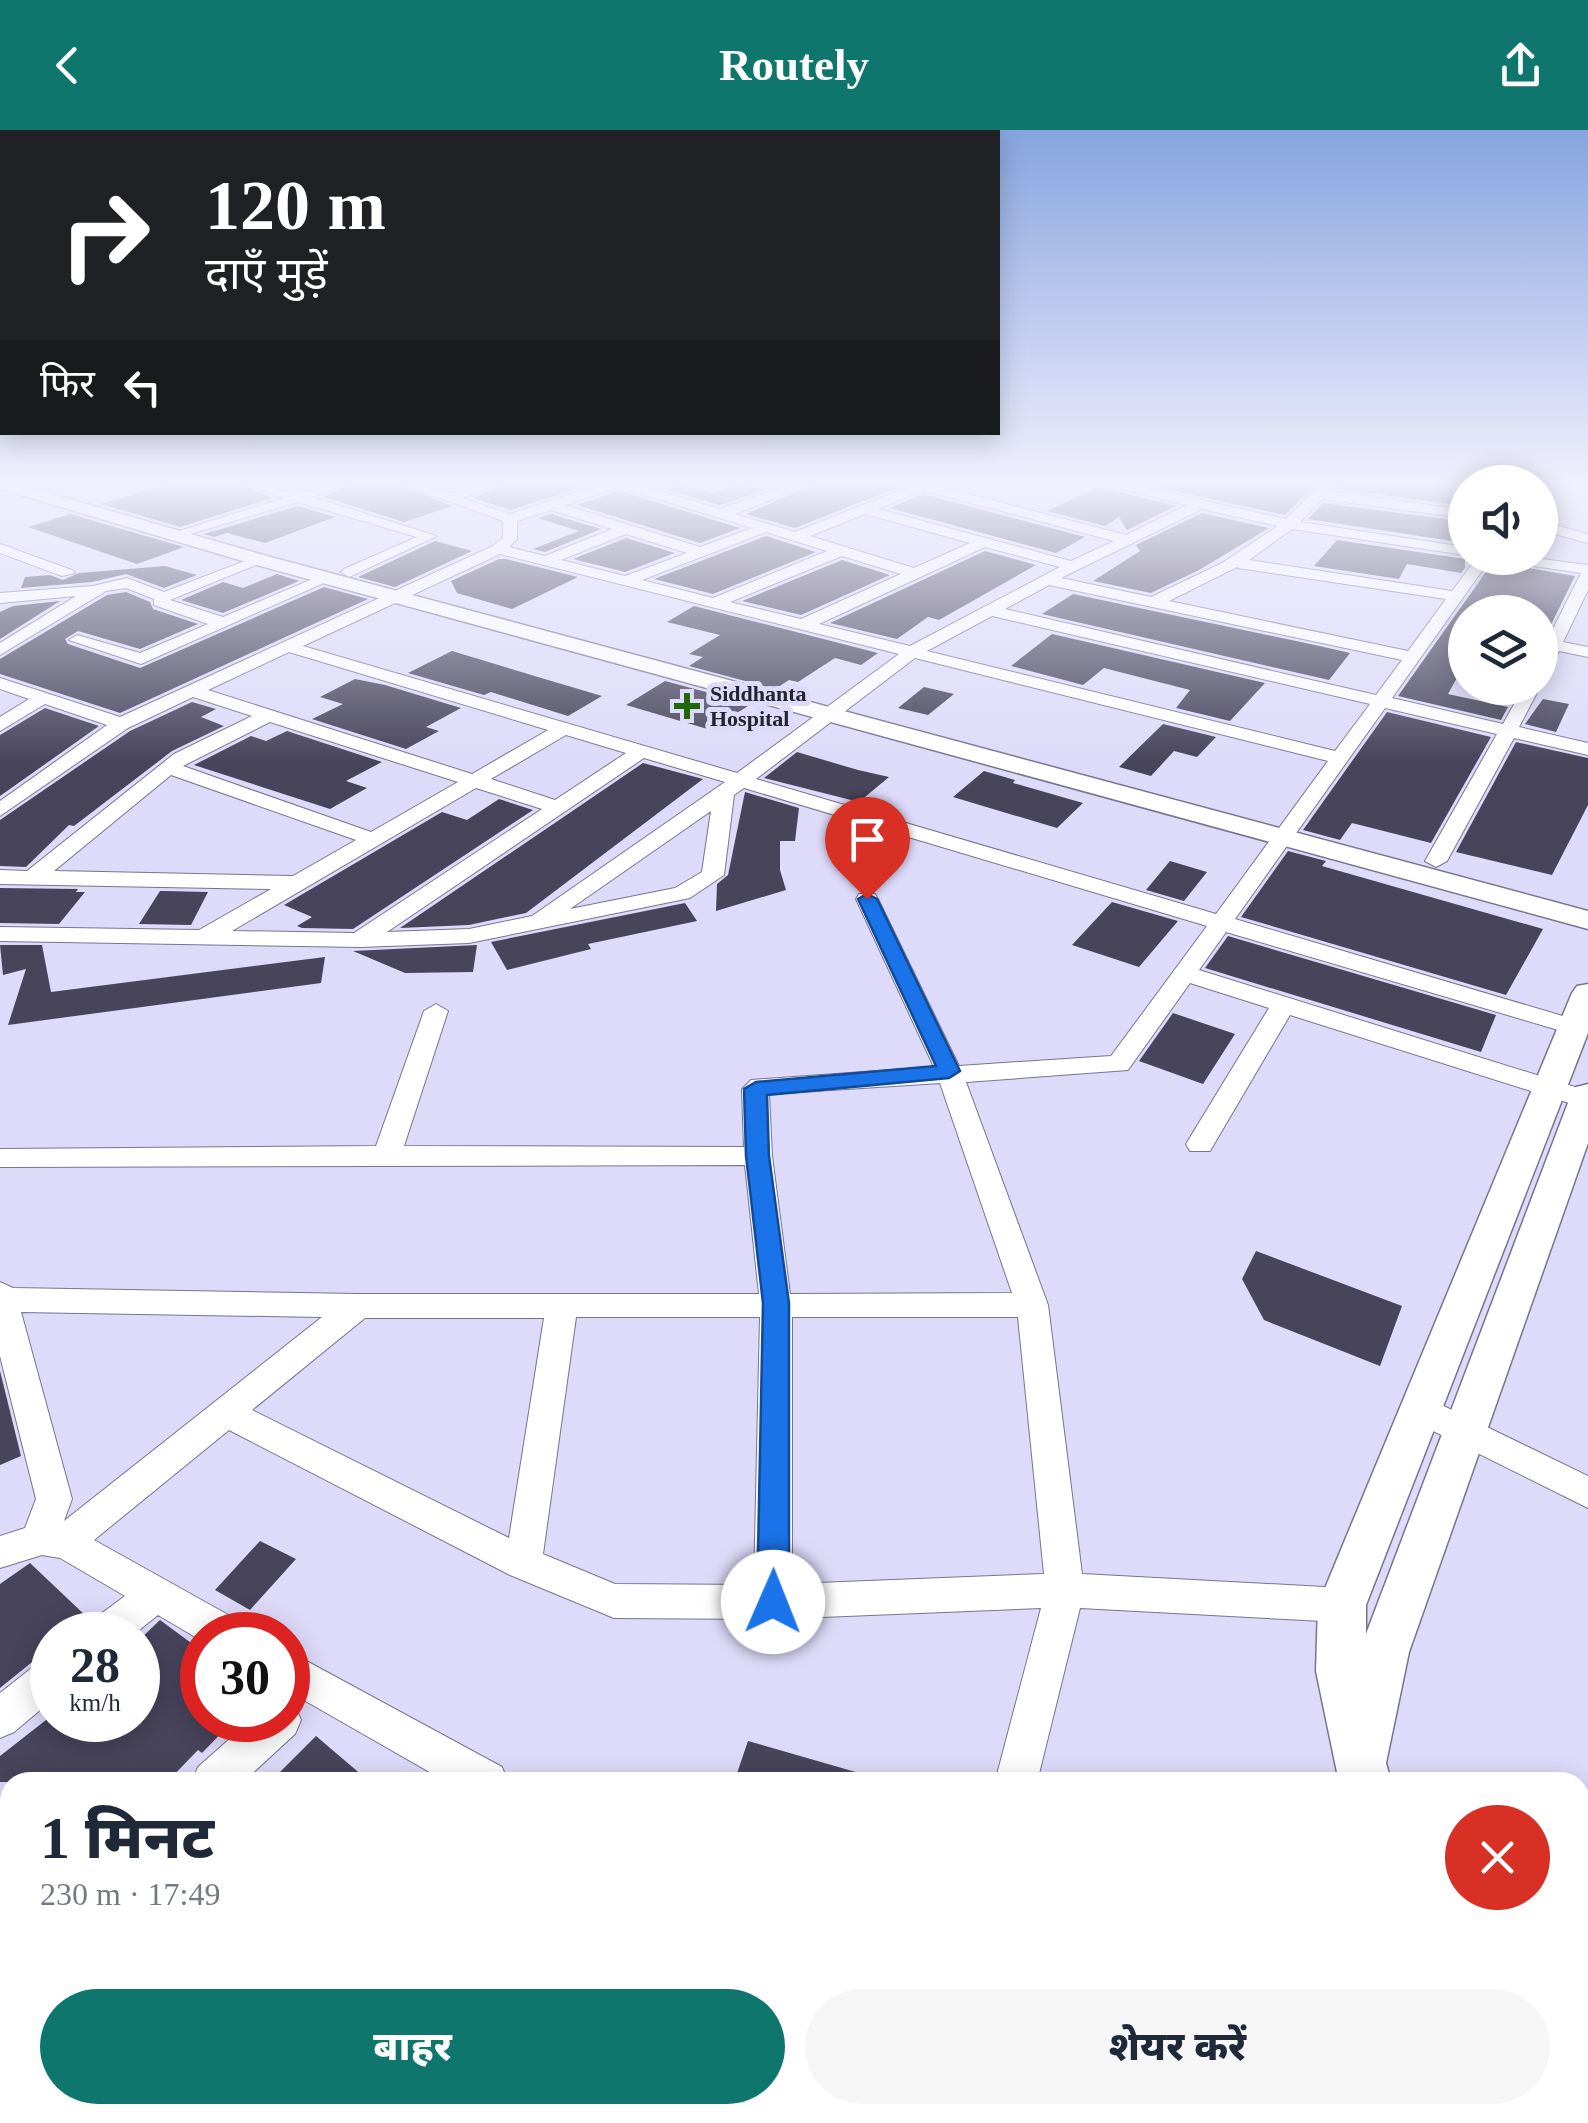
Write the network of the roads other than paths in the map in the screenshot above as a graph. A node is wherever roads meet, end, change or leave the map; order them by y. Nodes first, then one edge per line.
1 (218, 576) edge
2 (336, 576) edge
3 (358, 576) edge
4 (443, 576) edge
5 (600, 576) edge
6 (639, 576) edge
7 (781, 576) edge
8 (908, 576) edge
9 (1055, 576) edge
10 (1210, 576) edge
11 (1324, 576) edge
12 (1586, 576) edge
13 (1048, 580) junction
14 (624, 582) junction
15 (94, 590) junction
16 (407, 593) junction
17 (1449, 595) edge
18 (164, 597) junction
19 (0, 598) edge
20 (1154, 602) junction
21 (713, 603) junction
22 (1448, 607) edge
23 (988, 610) junction
24 (1438, 621) junction
25 (223, 623) junction
26 (1448, 623) edge
27 (805, 624) junction
28 (1558, 625) edge
29 (78, 640) dead end
30 (1558, 646) edge
31 (292, 648) junction
32 (0, 650) edge
33 (912, 652) junction
34 (1588, 652) edge
35 (1412, 657) junction
36 (0, 683) edge
37 (195, 692) junction
38 (44, 697) junction
39 (1380, 702) junction
40 (1523, 705) edge
41 (835, 710) junction
42 (269, 715) junction
43 (121, 724) junction
44 (0, 725) edge
45 (565, 728) junction
46 (1508, 732) junction
47 (1588, 749) edge
48 (642, 751) junction
49 (1339, 758) junction
50 (169, 768) junction
51 (473, 782) junction
52 (732, 786) junction
53 (557, 807) junction
54 (0, 810) edge
55 (1288, 830) junction
56 (372, 839) junction
57 (1436, 861) junction
58 (0, 877) edge
59 (32, 878) junction
60 (294, 883) junction
61 (867, 899) dead end
62 (1588, 900) edge
63 (1588, 920) edge
64 (1222, 922) junction
65 (534, 923) junction
66 (0, 934) edge
67 (202, 938) junction
68 (360, 940) junction
69 (1185, 974) junction
70 (1283, 1005) junction
71 (1581, 1010) edge
72 (436, 1011) dead end
73 (949, 1071) junction
74 (1578, 1096) edge
75 (1200, 1144) dead end
76 (386, 1156) junction
77 (758, 1156) junction
78 (0, 1158) edge
79 (1, 1297) edge
80 (776, 1303) junction
81 (562, 1305) junction
82 (1032, 1305) junction
83 (358, 1306) junction
84 (1419, 1408) junction
85 (223, 1411) junction
86 (1466, 1430) junction
87 (1588, 1492) edge
88 (52, 1541) junction
89 (1366, 1545) junction
90 (0, 1552) edge
91 (523, 1563) junction
92 (1414, 1570) junction
93 (1065, 1590) junction
94 (156, 1594) junction
95 (773, 1602) junction
96 (1342, 1605) junction
97 (133, 1612) edge
98 (187, 1612) edge
99 (310, 1682) edge
100 (30, 1694) edge
101 (0, 1718) edge
102 (257, 1742) edge
103 (224, 1772) edge
104 (469, 1772) edge
105 (1019, 1772) edge
106 (1360, 1772) edge
107 (1362, 1772) edge

1 - 18 street
2 - 25 street
3 - 16 street
4 - 16 street
5 - 14 street
6 - 14 street
7 - 21 street
8 - 27 street
9 - 13 street
10 - 20 street
11 - 17 street
12 - 28 street
13 - 20 street
13 - 23 street
14 - 21 street
15 - 18 street
15 - 19 street
15 - 32 street
16 - 31 street
16 - 41 street
18 - 25 street
20 - 35 street
21 - 27 street
22 - 24 street
23 - 33 street
23 - 39 street
24 - 26 street
24 - 35 street
25 - 29 street
27 - 33 street
30 - 34 street
31 - 37 street
31 - 45 street
33 - 41 street
33 - 49 street
35 - 39 street
36 - 38 street
37 - 42 street
37 - 43 street
38 - 43 street
38 - 44 street
39 - 46 street
39 - 49 street
40 - 46 street
41 - 52 street
41 - 55 street
42 - 50 street
42 - 51 street
43 - 54 street
45 - 48 street
45 - 51 street
46 - 47 street
46 - 57 street
48 - 52 street
48 - 53 street
49 - 55 street
50 - 56 street
50 - 59 street
51 - 53 street
51 - 56 street
52 - 64 street
52 - 65 street
52 - 65 street
53 - 68 street
55 - 57 street
55 - 63 street
55 - 64 street
56 - 60 street
57 - 62 street
58 - 59 street
59 - 60 street
60 - 67 street
61 - 73 street
64 - 69 street
64 - 71 street
65 - 68 street
66 - 67 street
67 - 68 street
69 - 70 street
69 - 73 street
70 - 74 street
70 - 75 street
71 - 74 street
72 - 76 street
73 - 77 street
73 - 82 street
74 - 84 street
74 - 86 street
76 - 77 street
76 - 78 street
77 - 80 street
79 - 83 street
79 - 88 street
80 - 81 street
80 - 82 street
80 - 95 street
81 - 83 street
81 - 91 street
82 - 93 street
83 - 85 street
84 - 86 street
84 - 89 street
85 - 88 street
85 - 91 street
86 - 87 street
86 - 92 street
88 - 90 street
88 - 94 street
89 - 92 street
89 - 96 street
91 - 95 street
92 - 107 street
93 - 95 street
93 - 96 street
93 - 105 street
94 - 97 street
94 - 98 street
96 - 106 street
99 - 104 street
100 - 101 street
102 - 103 street

